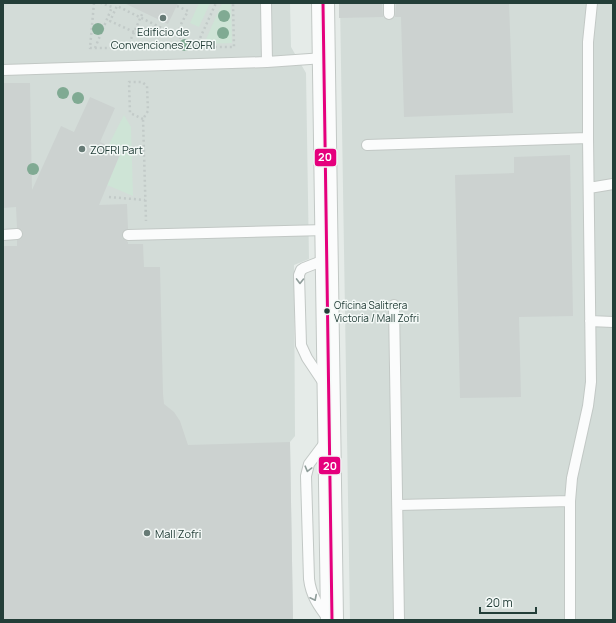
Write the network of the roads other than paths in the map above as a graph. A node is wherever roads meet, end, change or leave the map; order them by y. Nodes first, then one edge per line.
1 (266, 3) edge
2 (323, 3) edge
3 (389, 3) edge
4 (592, 3) edge
5 (389, 14) dead end
6 (324, 58) junction
7 (267, 62) junction
8 (3, 70) edge
9 (588, 138) junction
10 (367, 145) dead end
11 (613, 184) edge
12 (589, 188) junction
13 (326, 230) junction
14 (17, 234) dead end
15 (3, 235) edge
16 (128, 235) dead end
17 (394, 305) dead end
18 (590, 321) junction
19 (613, 322) edge
20 (329, 437) junction
21 (570, 501) junction
22 (398, 505) junction
23 (329, 620) edge
24 (332, 620) edge
25 (399, 620) edge
26 (570, 620) edge

1 - 7 lane
2 - 6 street
3 - 5 lane
4 - 9 lane
6 - 7 lane
6 - 13 street
7 - 8 lane
9 - 10 lane
9 - 12 lane
11 - 12 lane
12 - 18 lane
13 - 16 lane
13 -> 20 street
14 - 15 lane
17 - 22 lane
18 - 19 lane
18 - 21 lane
20 -> 23 lane
20 - 24 street
21 - 22 lane
21 - 26 lane
22 - 25 lane

